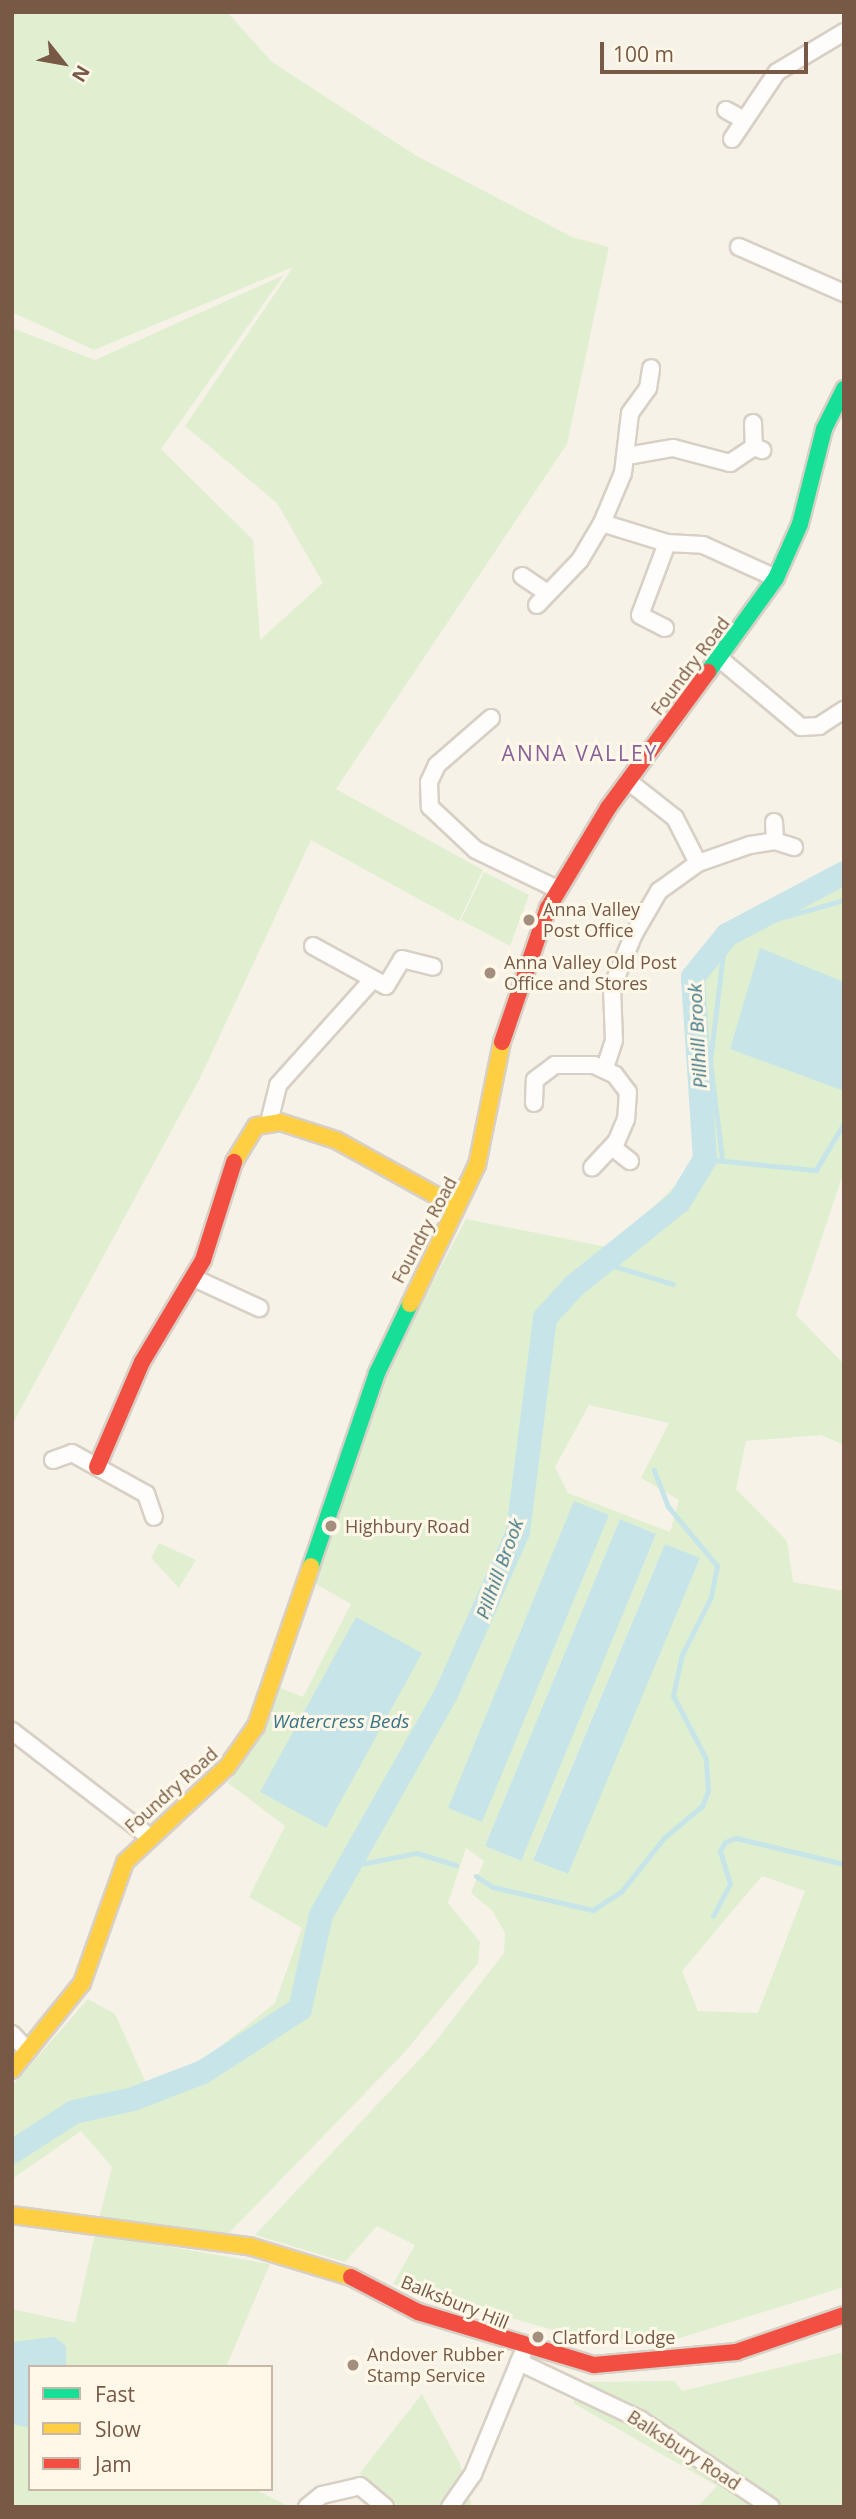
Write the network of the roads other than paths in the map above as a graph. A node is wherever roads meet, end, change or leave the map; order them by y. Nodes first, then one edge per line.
1 (844, 32) edge
2 (726, 110) dead end
3 (744, 120) junction
4 (732, 139) dead end
5 (739, 247) dead end
6 (844, 293) edge
7 (651, 368) dead end
8 (844, 389) edge
9 (753, 423) dead end
10 (627, 456) junction
11 (602, 523) junction
12 (667, 543) junction
13 (522, 576) dead end
14 (776, 578) junction
15 (665, 628) dead end
16 (720, 659) junction
17 (844, 710) edge
18 (491, 718) dead end
19 (628, 781) junction
20 (774, 822) dead end
21 (775, 841) junction
22 (794, 847) dead end
23 (698, 863) junction
24 (557, 889) junction
25 (313, 946) dead end
26 (433, 967) dead end
27 (373, 979) junction
28 (605, 1068) junction
29 (534, 1103) dead end
30 (269, 1122) junction
31 (612, 1147) junction
32 (630, 1161) dead end
33 (592, 1168) dead end
34 (457, 1207) junction
35 (194, 1278) junction
36 (258, 1308) dead end
37 (127, 1396) junction
38 (143, 1402) dead end
39 (53, 1460) dead end
40 (97, 1467) junction
41 (154, 1517) dead end
42 (12, 1731) edge
43 (148, 1835) junction
44 (12, 2034) edge
45 (28, 2051) junction
46 (12, 2070) edge
47 (12, 2215) edge
48 (844, 2315) edge
49 (522, 2356) junction
50 (307, 2507) edge
51 (385, 2507) edge
52 (450, 2507) edge
53 (771, 2507) edge

1 - 3 street
2 - 3 street
3 - 4 street
5 - 6 street
7 - 10 street
8 - 14 street, Foundry Road
9 - 10 street
10 - 11 street
11 - 12 street
11 - 13 street
12 - 14 street
12 - 15 street
14 - 16 street, Foundry Road
16 - 17 street
16 - 19 street, Foundry Road
18 - 24 street
19 - 23 street
19 - 24 street, Foundry Road
20 - 21 street
21 - 22 street
21 - 23 street
23 - 28 street
24 - 34 street, Foundry Road
25 - 27 street
26 - 27 street
27 - 30 street
28 - 29 street
28 - 31 street
30 - 34 street
30 - 35 street
31 - 32 street
31 - 33 street
34 - 43 street, Foundry Road
35 - 36 street
35 - 37 street
37 - 38 street
37 - 40 street
39 - 40 street
40 - 41 street
42 - 43 street
43 - 45 street, Foundry Road
44 - 45 street
45 - 46 street, Foundry Road
47 - 49 street, Balksbury Hill
48 - 49 street, Balksbury Hill
49 - 52 street
49 - 53 street, Balksbury Road
50 - 51 street

